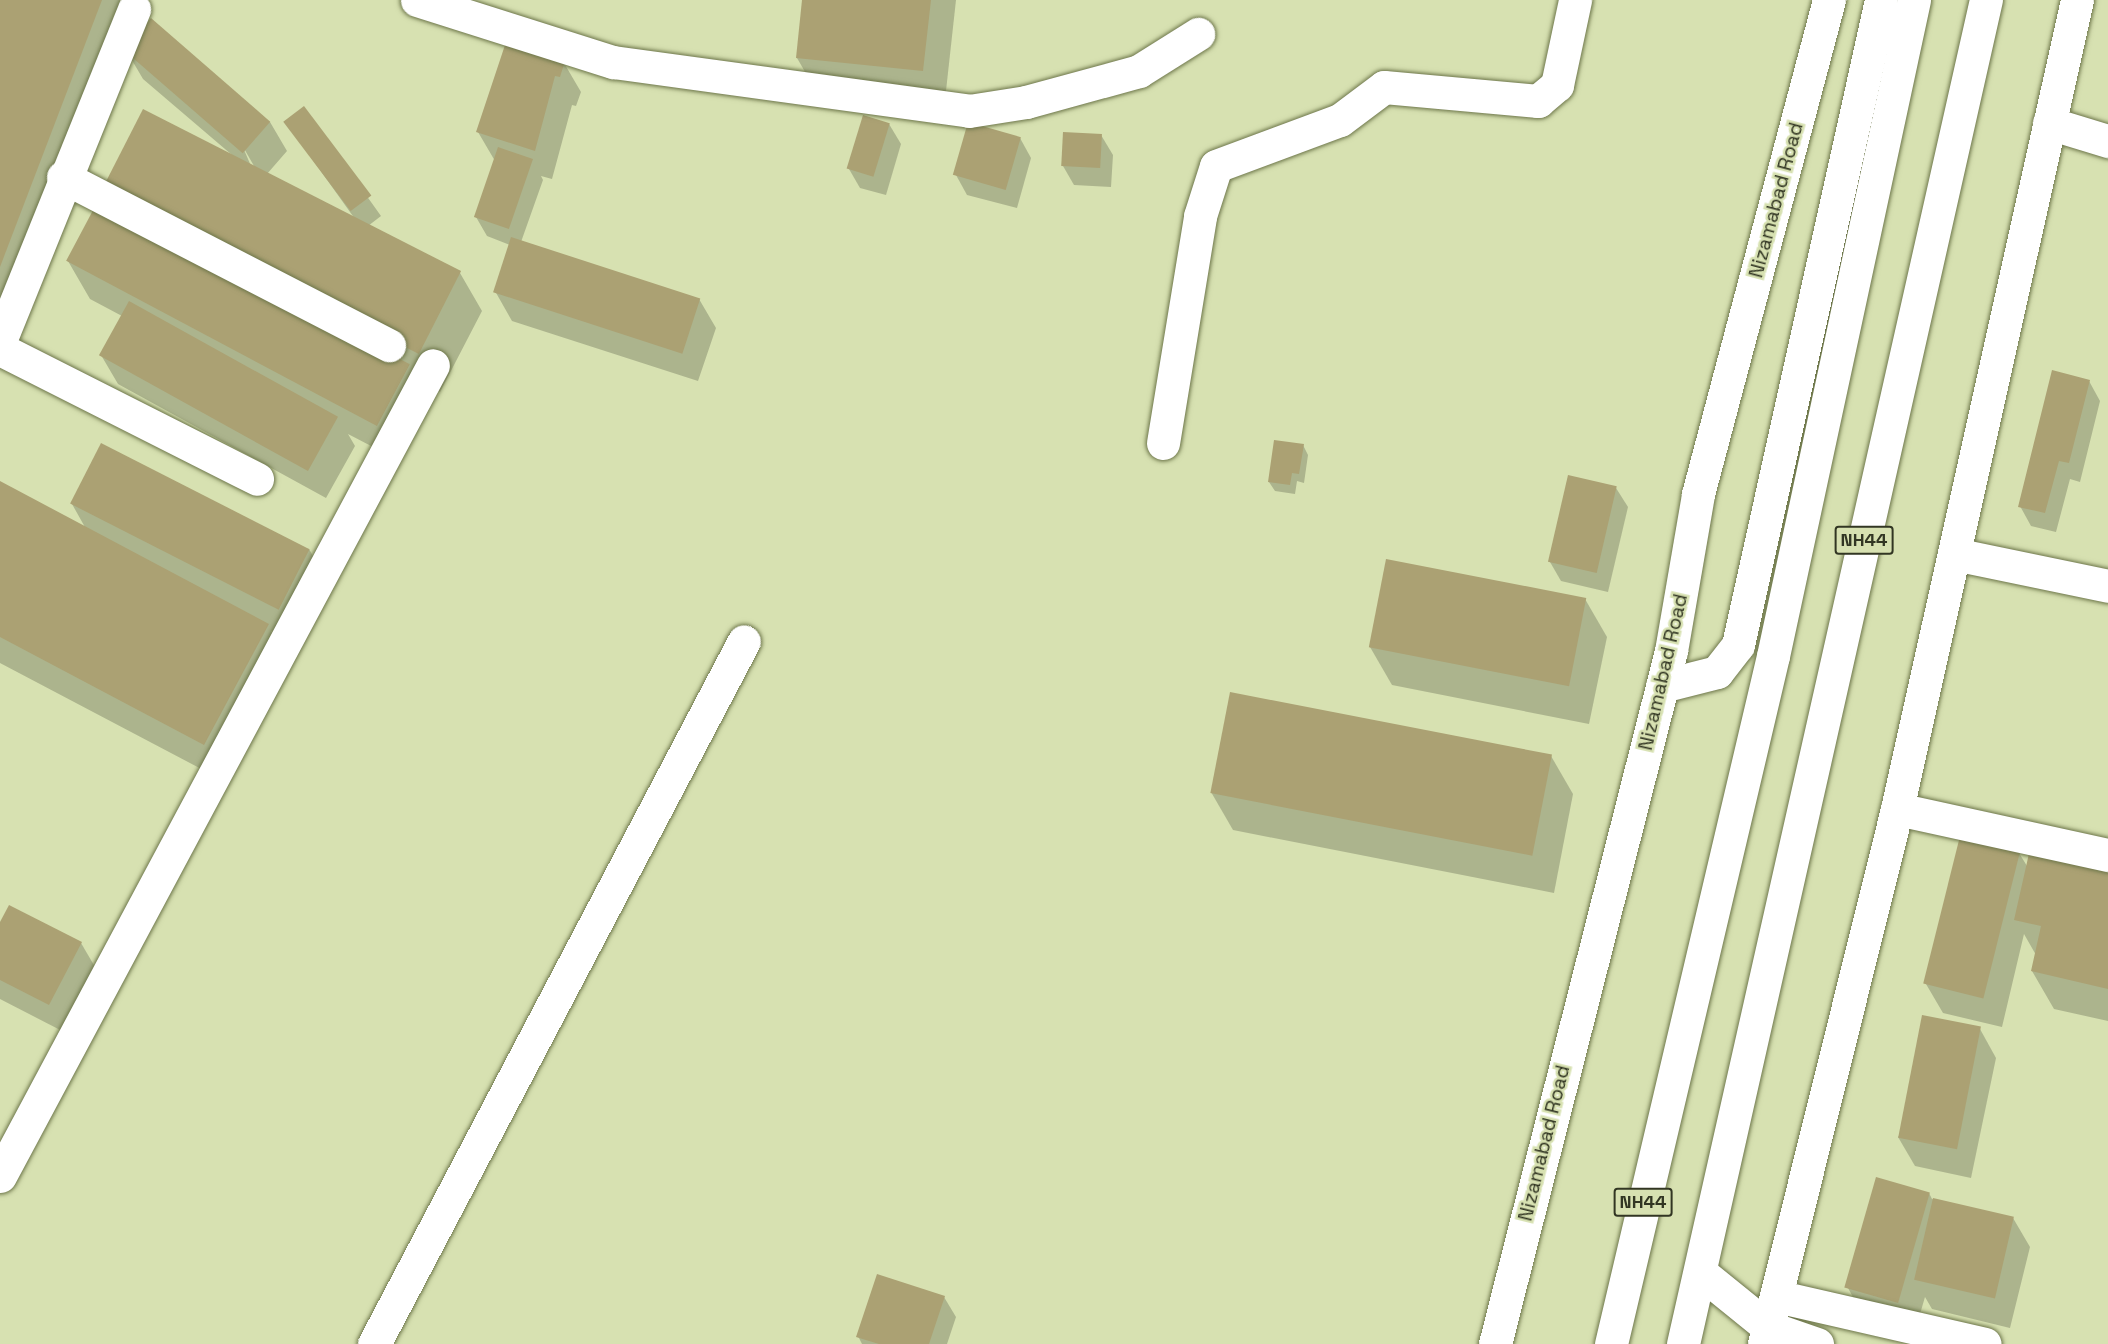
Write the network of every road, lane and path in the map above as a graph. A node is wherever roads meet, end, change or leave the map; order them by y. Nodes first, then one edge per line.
1 (417, 0) edge
2 (1575, 0) edge
3 (1829, 0) edge
4 (1881, 0) edge
5 (1914, 0) edge
6 (1986, 0) edge
7 (2077, 0) edge
8 (134, 9) dead end
9 (1198, 34) dead end
10 (2049, 123) junction
11 (2108, 141) edge
12 (63, 177) junction
13 (0, 341) edge
14 (389, 345) dead end
15 (0, 349) edge
16 (433, 365) dead end
17 (1163, 443) dead end
18 (257, 479) dead end
19 (1954, 554) junction
20 (2108, 586) edge
21 (744, 641) dead end
22 (1662, 686) junction
23 (1897, 809) junction
24 (2108, 855) edge
25 (0, 1176) edge
26 (1700, 1272) junction
27 (1769, 1322) edge
28 (374, 1344) edge
29 (1495, 1344) edge
30 (1611, 1344) edge
31 (1683, 1344) edge
32 (1817, 1344) edge
33 (1985, 1344) edge

1 - 9 main road
2 - 17 main road
3 - 22 main road, Nizamabad Road
4 - 22 main road
5 - 30 main road, NH44
6 - 26 main road, NH44
7 - 10 main road
8 - 12 main road
10 - 11 main road
10 - 19 main road
12 - 13 main road
12 - 14 main road
15 - 18 main road
16 - 25 main road
19 - 20 main road
19 - 23 main road
21 - 28 main road
22 - 29 main road, Nizamabad Road
23 - 24 main road
23 - 27 main road
26 - 27 main road
26 - 31 main road, NH44
27 - 32 main road
27 - 33 main road

